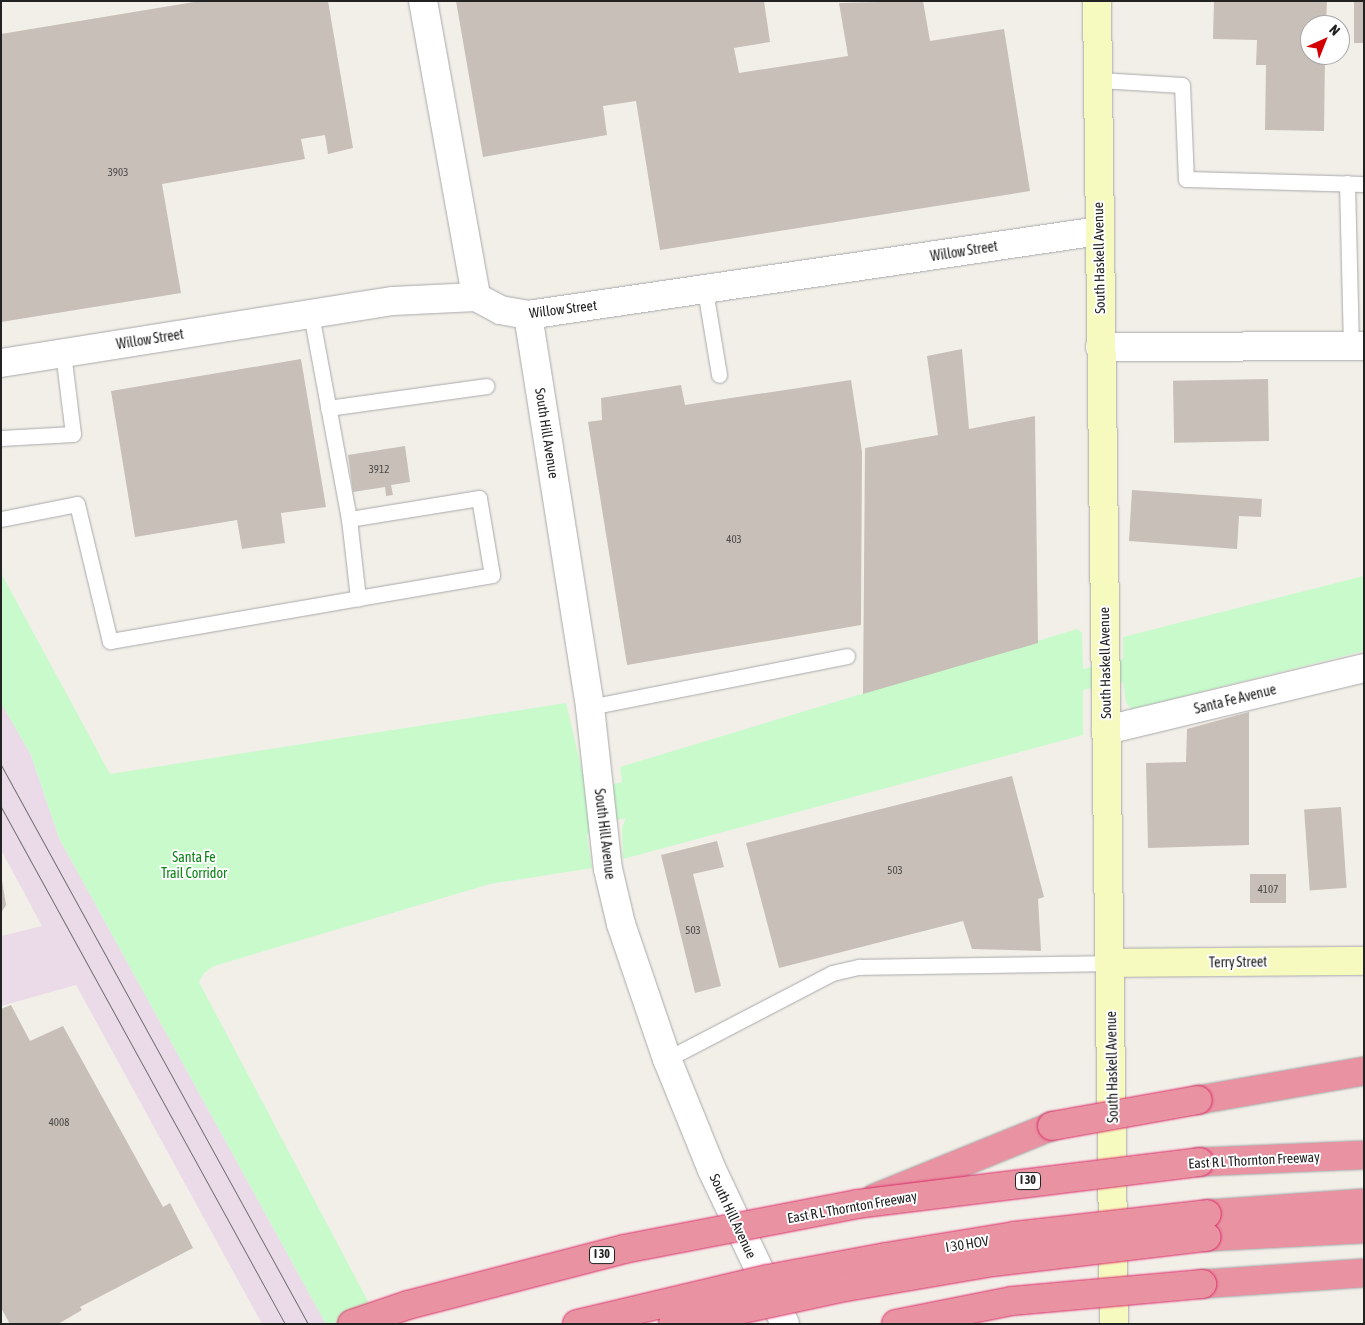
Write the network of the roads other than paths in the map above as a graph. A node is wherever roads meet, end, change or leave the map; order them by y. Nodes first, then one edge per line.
1 (423, 1) edge
2 (1097, 1) edge
3 (1099, 80) junction
4 (1347, 183) junction
5 (1364, 184) edge
6 (1098, 231) junction
7 (705, 290) junction
8 (476, 297) junction
9 (311, 314) junction
10 (528, 315) junction
11 (1357, 346) edge
12 (1100, 347) junction
13 (63, 353) junction
14 (1, 363) edge
15 (719, 375) dead end
16 (486, 386) dead end
17 (328, 408) junction
18 (1, 438) edge
19 (1, 519) edge
20 (350, 519) junction
21 (358, 598) junction
22 (847, 656) dead end
23 (1364, 668) edge
24 (590, 707) junction
25 (1106, 730) junction
26 (1364, 961) edge
27 (1111, 964) junction
28 (667, 1059) junction
29 (1364, 1071) edge
30 (1364, 1155) edge
31 (1364, 1203) edge
32 (858, 1204) junction
33 (1207, 1225) junction
34 (1364, 1229) edge
35 (1364, 1273) edge
36 (352, 1324) edge
37 (577, 1324) edge
38 (673, 1324) edge
39 (785, 1324) edge
40 (896, 1324) edge
41 (1114, 1324) edge

1 - 8 street
2 - 3 main road, South Haskell Avenue
3 - 4 lane
3 - 6 main road, South Haskell Avenue
4 - 5 lane
4 - 11 lane
6 - 7 street, Willow Street
6 - 12 main road, South Haskell Avenue
7 - 10 street, Willow Street
7 - 15 lane
8 - 9 street, Willow Street
8 - 10 street, Willow Street
9 - 13 street, Willow Street
9 - 17 lane
10 - 24 street, South Hill Avenue
11 - 12 street
12 - 25 main road, South Haskell Avenue
13 - 14 street, Willow Street
13 - 18 lane
16 - 17 lane
17 - 20 lane
19 - 21 lane
20 - 21 lane
20 - 21 lane
22 - 24 lane
23 - 25 street, Santa Fe Avenue
24 - 28 street, South Hill Avenue
25 - 27 main road, South Haskell Avenue
26 - 27 main road, Terry Street
27 - 28 lane
27 - 41 main road, South Haskell Avenue
28 - 39 street, South Hill Avenue
29 - 32 highway, bridge
30 - 32 highway, East R L Thornton Freeway / I 30, bridge
31 - 33 highway, I 30 HOV
32 - 36 highway, East R L Thornton Freeway / I 30, bridge
33 - 34 highway, I 30 HOV
33 - 37 highway, I 30 HOV, bridge
33 - 38 highway, I 30 HOV, bridge
35 - 40 highway, bridge

